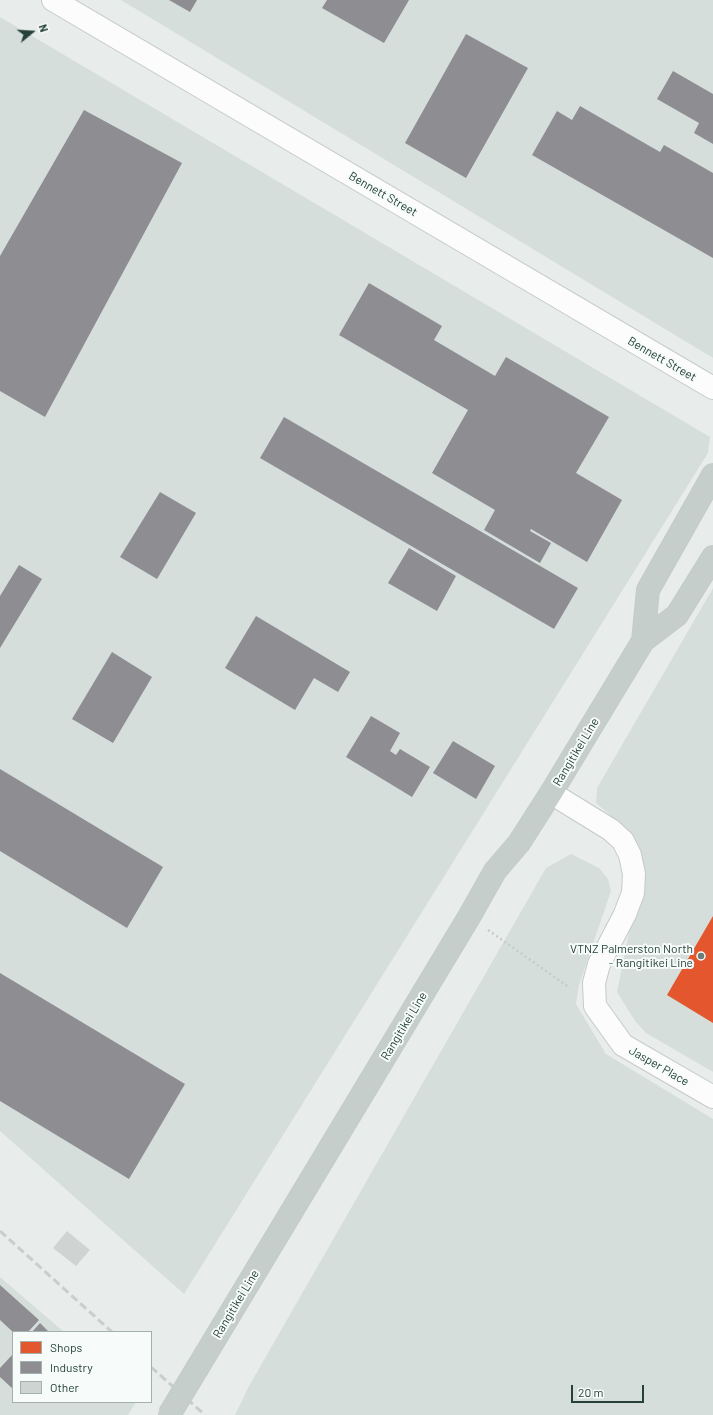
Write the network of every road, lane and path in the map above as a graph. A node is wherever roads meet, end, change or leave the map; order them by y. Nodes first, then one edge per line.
1 (54, 0) edge
2 (713, 388) edge
3 (713, 475) edge
4 (713, 557) edge
5 (642, 641) junction
6 (551, 793) junction
7 (469, 917) junction
8 (595, 1006) junction
9 (713, 1097) edge
10 (169, 1415) edge

1 - 2 street, Bennett Street
3 - 5 highway, Rangitikei Line
4 - 5 highway, Rangitikei Line
5 - 6 highway, Rangitikei Line
6 - 7 highway, Rangitikei Line
6 - 8 street
7 - 8 path
7 - 10 highway, Rangitikei Line, bridge
8 - 9 street, Jasper Place

